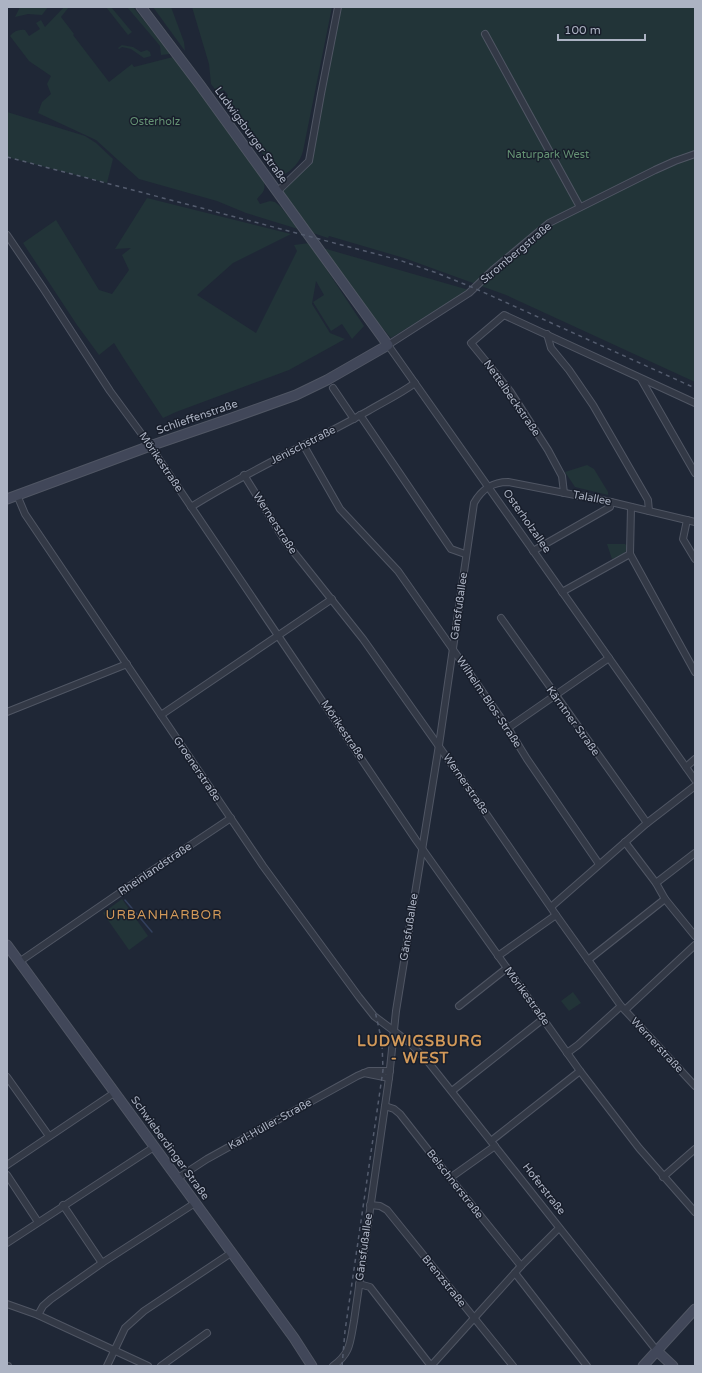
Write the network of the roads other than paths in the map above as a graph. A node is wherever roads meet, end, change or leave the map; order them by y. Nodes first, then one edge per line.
1 (141, 7) edge
2 (338, 7) edge
3 (485, 34) dead end
4 (695, 154) edge
5 (277, 192) junction
6 (580, 207) junction
7 (7, 236) edge
8 (10, 245) edge
9 (339, 277) joint
10 (547, 334) junction
11 (388, 345) junction
12 (641, 379) junction
13 (415, 383) junction
14 (333, 388) dead end
15 (695, 403) edge
16 (360, 415) junction
17 (354, 419) junction
18 (150, 446) junction
19 (304, 446) junction
20 (695, 474) edge
21 (244, 475) junction
22 (488, 487) junction
23 (564, 493) junction
24 (17, 495) junction
25 (7, 499) edge
26 (612, 502) junction
27 (191, 507) junction
28 (631, 507) junction
29 (649, 511) junction
30 (687, 520) junction
31 (695, 522) edge
32 (533, 551) junction
33 (465, 554) junction
34 (630, 554) junction
35 (695, 559) edge
36 (562, 592) junction
37 (332, 599) junction
38 (500, 618) dead end
39 (279, 636) junction
40 (453, 649) junction
41 (609, 658) junction
42 (127, 664) junction
43 (695, 672) edge
44 (555, 695) junction
45 (7, 712) edge
46 (161, 715) junction
47 (508, 728) junction
48 (438, 745) junction
49 (695, 759) edge
50 (686, 767) junction
51 (695, 780) edge
52 (695, 786) edge
53 (231, 818) junction
54 (647, 823) junction
55 (625, 842) junction
56 (422, 847) junction
57 (695, 853) edge
58 (599, 864) junction
59 (656, 883) junction
60 (666, 899) junction
61 (551, 907) junction
62 (556, 915) junction
63 (695, 936) edge
64 (7, 945) edge
65 (695, 945) edge
66 (498, 956) junction
67 (588, 960) junction
68 (19, 962) junction
69 (507, 968) junction
70 (458, 1006) dead end
71 (623, 1008) junction
72 (543, 1019) junction
73 (393, 1030) junction
74 (567, 1053) junction
75 (390, 1071) junction
76 (580, 1071) junction
77 (364, 1073) junction
78 (7, 1077) edge
79 (389, 1078) junction
80 (695, 1086) edge
81 (452, 1091) junction
82 (114, 1093) junction
83 (385, 1106) junction
84 (49, 1136) junction
85 (493, 1143) junction
86 (154, 1147) junction
87 (695, 1149) edge
88 (7, 1165) edge
89 (7, 1175) edge
90 (663, 1177) junction
91 (178, 1178) junction
92 (450, 1178) junction
93 (195, 1203) junction
94 (63, 1205) junction
95 (370, 1205) junction
96 (695, 1212) edge
97 (38, 1222) junction
98 (559, 1228) junction
99 (7, 1243) edge
100 (231, 1253) junction
101 (102, 1263) junction
102 (521, 1266) junction
103 (515, 1273) junction
104 (359, 1284) junction
105 (7, 1304) edge
106 (695, 1309) edge
107 (38, 1315) junction
108 (474, 1318) junction
109 (207, 1332) dead end
110 (114, 1350) junction
111 (657, 1351) junction
112 (107, 1366) edge
113 (148, 1366) edge
114 (161, 1366) edge
115 (312, 1366) edge
116 (333, 1366) edge
117 (431, 1366) edge
118 (513, 1366) edge
119 (587, 1366) edge
120 (643, 1366) edge
121 (673, 1366) edge

1 - 5 street, Ludwigsburger Straße
2 - 5 street
3 - 6 street
4 - 6 street, Strombergstraße
5 - 9 street, Ludwigsburger Straße
6 - 11 street, Strombergstraße
7 - 8 street, Mörikestraße
8 - 18 street, Mörikestraße
9 - 11 street, Osterholzallee
10 - 12 street
10 - 23 street, Nettelbeckstraße
10 - 29 street
11 - 13 street, Osterholzallee
11 - 18 street, Schlieffenstraße
12 - 15 street
12 - 20 street
13 - 16 street, Jenischstraße
13 - 22 street, Osterholzallee
14 - 17 street
16 - 17 street, Jenischstraße
16 - 33 street
17 - 19 street, Jenischstraße
18 - 24 street, Schlieffenstraße
18 - 27 street, Mörikestraße
19 - 21 street, Jenischstraße
19 - 40 street, Wilhelm-Blos-Straße
21 - 27 street, Jenischstraße
21 - 37 street, Wernerstraße
22 - 23 street, Talallee
22 - 32 street, Osterholzallee
22 - 33 street, Gänsfußallee
23 - 26 street, Talallee
24 - 25 street, Schlieffenstraße
24 - 42 street, Groenerstraße
26 - 28 street, Talallee
26 - 32 street
27 - 39 street, Mörikestraße
28 - 29 street, Talallee
28 - 34 street
29 - 30 street, Talallee
30 - 31 street, Talallee
30 - 35 street
32 - 36 street, Osterholzallee
33 - 40 street, Gänsfußallee
34 - 36 street
34 - 43 street
36 - 41 street, Osterholzallee
37 - 39 street
37 - 48 street, Wernerstraße
38 - 44 street, Kärntner Straße
39 - 46 street
39 - 56 street, Mörikestraße
40 - 47 street, Wilhelm-Blos-Straße
40 - 48 street, Gänsfußallee
41 - 44 street
41 - 50 street, Osterholzallee
42 - 45 street
42 - 46 street, Groenerstraße
44 - 47 street
44 - 54 street, Kärntner Straße
46 - 53 street, Groenerstraße
47 - 58 street, Wilhelm-Blos-Straße
48 - 56 street, Gänsfußallee
48 - 61 street, Wernerstraße
49 - 50 street
50 - 51 street, Osterholzallee
52 - 54 street
53 - 68 street, Rheinlandstraße
53 - 73 street, Groenerstraße
54 - 55 street
55 - 58 street
55 - 59 street
56 - 66 street, Mörikestraße
56 - 73 street, Gänsfußallee
57 - 59 street
58 - 61 street
59 - 60 street
60 - 63 street
60 - 67 street
61 - 62 street, Wernerstraße
62 - 66 street
62 - 67 street, Wernerstraße
64 - 68 street, Schwieberdinger Straße
65 - 71 street
66 - 69 street, Mörikestraße
67 - 71 street, Wernerstraße
68 - 82 street, Schwieberdinger Straße
69 - 70 street
69 - 72 street, Mörikestraße
71 - 74 street
71 - 80 street, Wernerstraße
72 - 74 street, Mörikestraße
72 - 81 street
73 - 75 street, Gänsfußallee
73 - 81 street, Hoferstraße
74 - 76 street, Mörikestraße
75 - 77 street, Karl-Hüller-Straße
75 - 79 street, Gänsfußallee
76 - 85 street
76 - 90 street, Mörikestraße
77 - 79 street
77 - 91 street, Karl-Hüller-Straße
78 - 84 street
79 - 83 street, Gänsfußallee
81 - 85 street, Hoferstraße
82 - 84 street
82 - 86 street, Schwieberdinger Straße
83 - 92 street, Belschnerstraße
83 - 95 street, Gänsfußallee
84 - 88 street
85 - 92 street
85 - 98 street, Hoferstraße
86 - 91 street, Schwieberdinger Straße
86 - 94 street
87 - 90 street
89 - 97 street
90 - 96 street, Mörikestraße
91 - 93 street, Schwieberdinger Straße
92 - 102 street, Belschnerstraße
93 - 100 street, Schwieberdinger Straße
93 - 101 street
94 - 97 street
94 - 101 street
95 - 104 street, Gänsfußallee
95 - 108 street, Brenzstraße
97 - 99 street
98 - 102 street
98 - 111 street, Hoferstraße
100 - 110 street
100 - 115 street, Schwieberdinger Straße
101 - 107 street
102 - 103 street
103 - 108 street
103 - 119 street
104 - 116 street, Gänsfußallee
104 - 117 street
105 - 107 street
106 - 111 street
107 - 110 street
108 - 117 street
108 - 118 street, Brenzstraße
109 - 114 street
110 - 112 street
110 - 113 street
111 - 120 street
111 - 121 street, Hoferstraße

